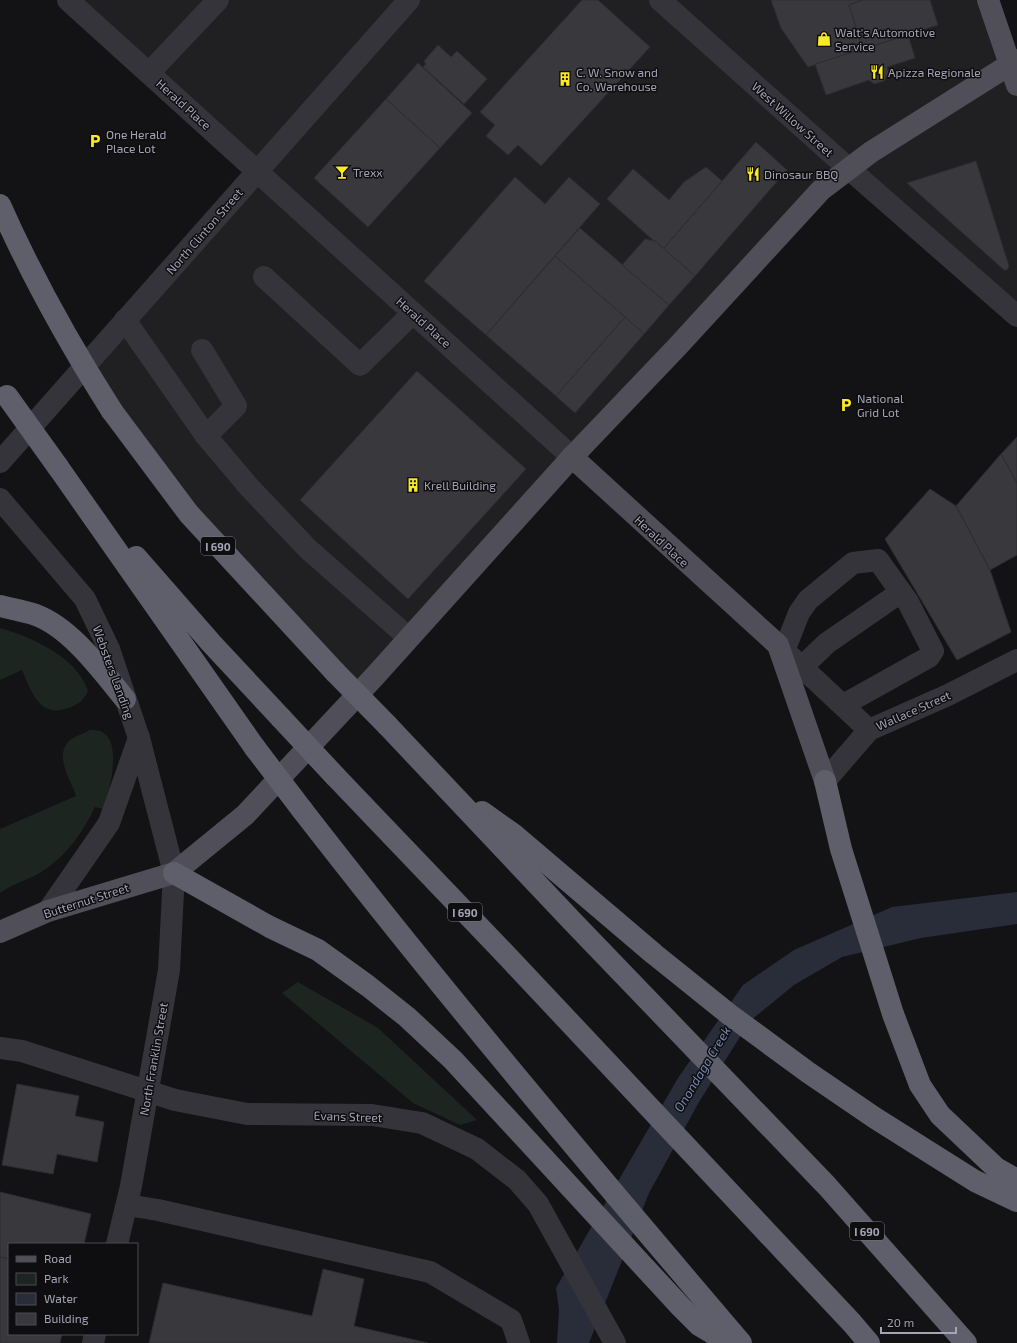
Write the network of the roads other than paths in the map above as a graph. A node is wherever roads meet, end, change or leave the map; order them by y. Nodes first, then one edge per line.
1 (68, 0) edge
2 (218, 0) edge
3 (409, 0) edge
4 (660, 0) edge
5 (988, 0) edge
6 (1013, 61) edge
7 (150, 73) junction
8 (1017, 85) edge
9 (848, 168) junction
10 (257, 170) junction
11 (0, 205) edge
12 (264, 277) dead end
13 (413, 313) junction
14 (1017, 316) edge
15 (125, 320) junction
16 (202, 350) dead end
17 (3, 392) edge
18 (206, 436) junction
19 (572, 457) junction
20 (0, 462) edge
21 (58, 467) junction
22 (0, 499) edge
23 (901, 592) junction
24 (0, 606) edge
25 (409, 638) junction
26 (781, 648) junction
27 (1017, 660) edge
28 (802, 667) junction
29 (125, 699) junction
30 (843, 705) junction
31 (869, 730) junction
32 (139, 738) junction
33 (825, 781) junction
34 (442, 784) junction
35 (174, 873) junction
36 (48, 912) junction
37 (0, 932) edge
38 (0, 1048) edge
39 (148, 1091) junction
40 (1017, 1180) edge
41 (1017, 1201) edge
42 (127, 1205) junction
43 (117, 1243) edge
44 (519, 1343) edge
45 (615, 1343) edge
46 (729, 1343) edge
47 (741, 1343) edge
48 (869, 1343) edge
49 (966, 1343) edge

1 - 7 street, Herald Place
2 - 7 street
3 - 10 street, North Clinton Street
4 - 9 street, West Willow Street
5 - 6 main road
6 - 8 main road
6 - 9 main road
7 - 10 street, Herald Place
9 - 14 street, West Willow Street
9 - 19 main road
10 - 13 street, Herald Place
10 - 15 street, North Clinton Street
11 - 34 highway, I 690, bridge
12 - 13 street
13 - 19 street, Herald Place
15 - 18 street
15 - 20 street, North Clinton Street
16 - 18 street
17 - 21 highway, I 690, bridge
18 - 25 street
19 - 25 main road
19 - 26 main road, Herald Place
21 - 47 highway, bridge
21 - 48 highway, I 690, bridge
22 - 29 street, Websters Landing
23 - 26 street
23 - 28 street
23 - 30 street
24 - 29 highway
25 - 35 main road
26 - 28 street, Herald Place
26 - 33 main road, Herald Place
27 - 31 street, Wallace Street
28 - 30 street, Herald Place
29 - 32 street, Websters Landing
30 - 31 street, Herald Place
31 - 33 street, Wallace Street
32 - 35 street, Websters Landing
32 - 36 street
33 - 40 highway
34 - 41 highway
34 - 49 highway, I 690
35 - 36 main road, Butternut Street
35 - 39 street, North Franklin Street
35 - 46 highway
36 - 37 main road, Butternut Street
38 - 39 street, Evans Street
39 - 42 street, North Franklin Street
39 - 45 street, Evans Street
42 - 43 street, North Franklin Street
42 - 44 street

